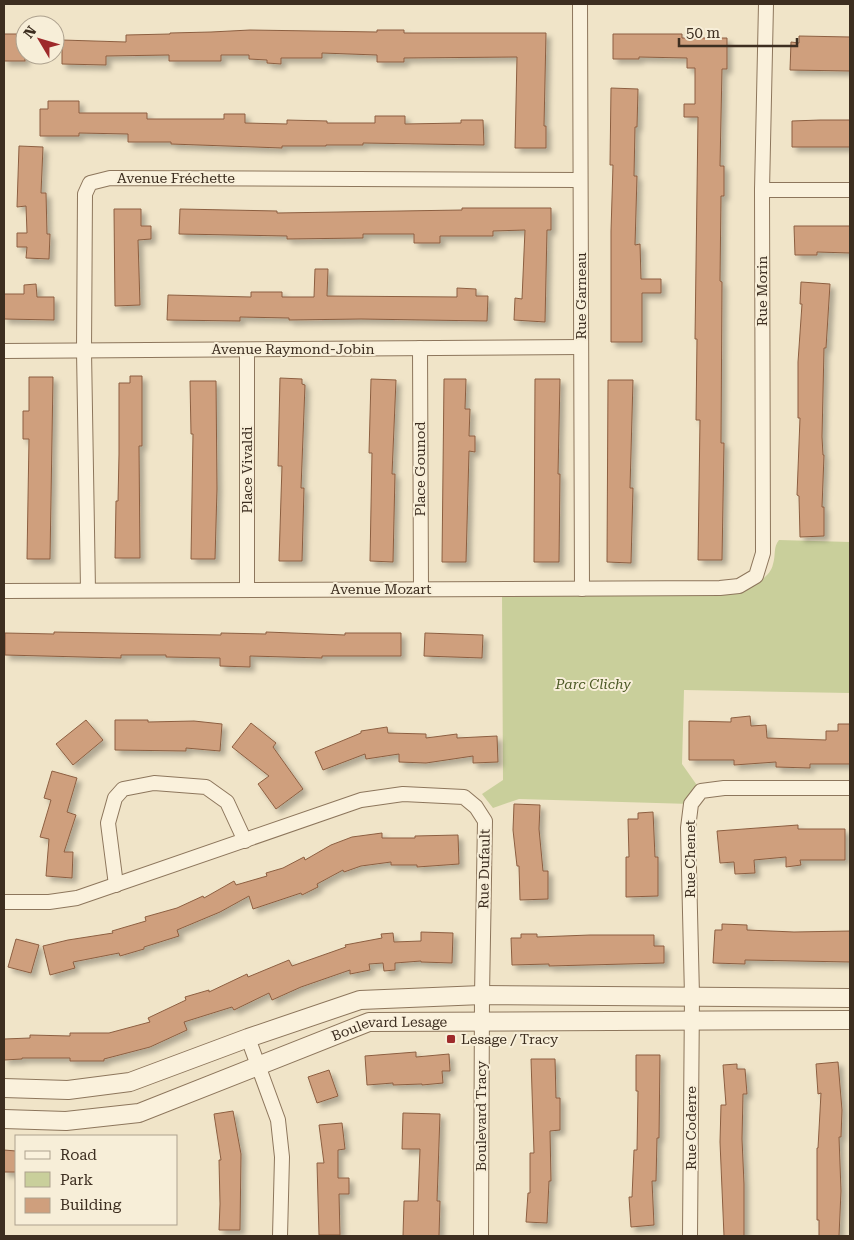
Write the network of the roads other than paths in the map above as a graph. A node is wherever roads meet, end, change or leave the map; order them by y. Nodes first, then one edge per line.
1 (580, 4) edge
2 (766, 4) edge
3 (580, 180) junction
4 (762, 190) junction
5 (850, 190) edge
6 (581, 347) junction
7 (420, 348) junction
8 (247, 350) junction
9 (84, 351) junction
10 (4, 352) edge
11 (756, 576) joint
12 (421, 589) junction
13 (582, 589) junction
14 (88, 590) junction
15 (247, 590) junction
16 (4, 591) edge
17 (850, 788) edge
18 (246, 841) junction
19 (116, 885) junction
20 (4, 902) edge
21 (482, 995) junction
22 (692, 996) junction
23 (850, 998) edge
24 (691, 1020) junction
25 (850, 1020) edge
26 (482, 1022) junction
27 (248, 1038) junction
28 (259, 1066) junction
29 (4, 1088) edge
30 (4, 1119) edge
31 (280, 1236) edge
32 (481, 1236) edge
33 (690, 1236) edge

1 - 3 street, Rue Garneau
2 - 4 street, Rue Morin
3 - 6 street, Rue Garneau
3 - 9 street, Avenue Fréchette
4 - 5 street
4 - 11 street, Rue Morin
6 - 7 street, Avenue Raymond-Jobin
6 - 13 street, Rue Garneau
7 - 8 street, Avenue Raymond-Jobin
7 - 12 street, Place Gounod
8 - 9 street, Avenue Raymond-Jobin
8 - 15 street, Place Vivaldi
9 - 10 street, Avenue Raymond-Jobin
9 - 14 street, Avenue Fréchette
11 - 13 street, Avenue Mozart
12 - 13 street, Avenue Mozart
12 - 15 street, Avenue Mozart
14 - 15 street, Avenue Mozart
14 - 16 street, Avenue Mozart
17 - 22 street, Rue Chenet
18 - 19 street, Rue Dufault
18 - 19 street
18 - 21 street, Rue Dufault
19 - 20 street, Rue Dufault
21 - 22 street, Boulevard Lesage
21 - 26 street, Boulevard Tracy
21 - 27 street, Boulevard Lesage
22 - 23 street, Boulevard Lesage
22 - 24 street, Rue Chenet
24 - 25 street, Boulevard Lesage
24 - 26 street, Boulevard Lesage
24 - 33 street, Rue Coderre
26 - 28 street, Boulevard Lesage
26 - 32 street, Boulevard Tracy
27 - 28 street
27 - 29 street, Boulevard Lesage
28 - 30 street, Boulevard Lesage
28 - 31 street

